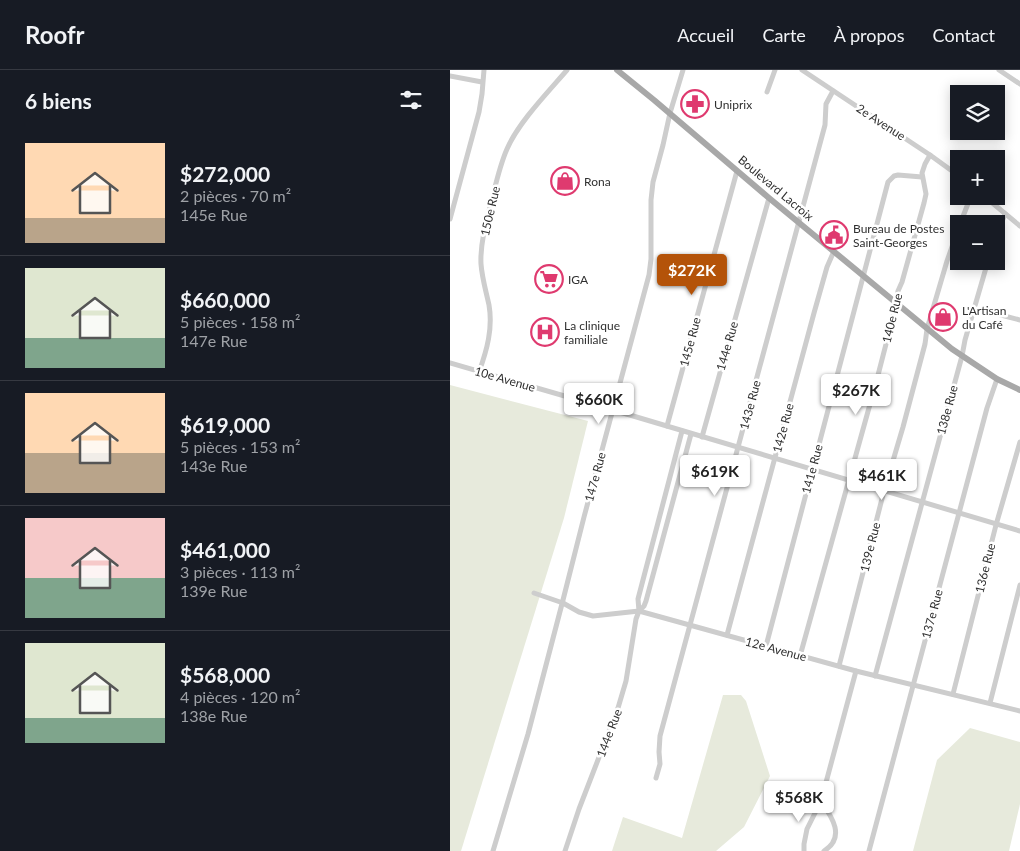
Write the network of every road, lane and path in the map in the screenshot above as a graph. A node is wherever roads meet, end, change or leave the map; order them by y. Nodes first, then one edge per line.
1 (484, 70) edge
2 (567, 70) edge
3 (617, 70) edge
4 (683, 70) edge
5 (775, 70) edge
6 (802, 70) edge
7 (999, 70) edge
8 (450, 76) edge
9 (482, 82) junction
10 (1020, 84) edge
11 (833, 91) junction
12 (767, 92) dead end
13 (670, 113) junction
14 (930, 155) junction
15 (950, 169) edge
16 (737, 172) junction
17 (922, 177) junction
18 (769, 198) junction
19 (994, 205) edge
20 (1005, 214) joint
21 (450, 218) edge
22 (798, 222) junction
23 (1020, 226) edge
24 (834, 251) junction
25 (950, 251) edge
26 (985, 270) edge
27 (863, 275) junction
28 (895, 302) junction
29 (998, 314) dead end
30 (1020, 320) edge
31 (927, 329) junction
32 (962, 356) junction
33 (450, 363) edge
34 (479, 372) junction
35 (997, 379) junction
36 (1020, 390) edge
37 (613, 410) junction
38 (667, 426) junction
39 (682, 430) junction
40 (691, 434) junction
41 (702, 437) junction
42 (1020, 442) edge
43 (739, 447) junction
44 (775, 458) junction
45 (812, 470) junction
46 (849, 480) junction
47 (884, 491) junction
48 (922, 501) junction
49 (959, 512) junction
50 (996, 524) junction
51 (1020, 532) edge
52 (1020, 585) edge
53 (534, 594) dead end
54 (563, 603) junction
55 (640, 611) junction
56 (691, 625) junction
57 (727, 635) junction
58 (766, 646) junction
59 (800, 656) junction
60 (839, 666) junction
61 (856, 671) junction
62 (875, 676) junction
63 (913, 685) junction
64 (953, 694) junction
65 (990, 703) junction
66 (1020, 711) edge
67 (656, 778) dead end
68 (821, 802) junction
69 (494, 851) edge
70 (565, 851) edge
71 (804, 851) edge
72 (824, 851) edge
73 (868, 851) edge

1 - 9 street
2 - 34 street, 150e Rue
3 - 13 main road, Boulevard Lacroix
4 - 13 street, 147e Rue
5 - 12 street
6 - 11 street, 2e Avenue
7 - 10 street
8 - 9 street
9 - 21 street
11 - 14 street, 2e Avenue
11 - 22 street, 143e Rue
13 - 16 main road, Boulevard Lacroix
13 - 37 street, 147e Rue
14 - 15 street, 2e Avenue
14 - 17 street, 140e Rue
16 - 18 main road, Boulevard Lacroix
16 - 38 street, 145e Rue
17 - 27 street, 141e Rue
17 - 28 street, 140e Rue
18 - 22 main road, Boulevard Lacroix
18 - 41 street, 144e Rue
19 - 20 street
20 - 23 street
22 - 24 main road, Boulevard Lacroix
22 - 43 street, 143e Rue
24 - 27 main road, Boulevard Lacroix
24 - 44 street, 142e Rue
25 - 31 street, 139e Rue
26 - 32 street, 138e Rue
27 - 28 main road, Boulevard Lacroix
27 - 45 street, 141e Rue
28 - 31 main road, Boulevard Lacroix
28 - 46 street, 140e Rue
29 - 30 street
31 - 32 main road, Boulevard Lacroix
31 - 47 street, 139e Rue
32 - 35 main road, Boulevard Lacroix
32 - 48 street, 138e Rue
33 - 34 street, 10e Avenue
34 - 37 street, 10e Avenue
35 - 36 main road, Boulevard Lacroix
35 - 49 street, 137e Rue
37 - 38 street, 10e Avenue
37 - 54 street, 147e Rue
38 - 39 street, 10e Avenue
39 - 40 street, 10e Avenue
39 - 55 street, 144e Rue
40 - 41 street, 10e Avenue
40 - 55 street, 144e Rue
41 - 43 street, 10e Avenue
42 - 50 street, 136e Rue
43 - 44 street, 10e Avenue
43 - 56 street, 143e Rue
44 - 45 street, 10e Avenue
44 - 57 street, 142e Rue
45 - 46 street, 10e Avenue
45 - 58 street, 141e Rue
46 - 47 street, 10e Avenue
46 - 59 street, 140e Rue
47 - 48 street, 10e Avenue
47 - 60 street, 139e Rue
48 - 49 street, 10e Avenue
48 - 62 street, 138e Rue
49 - 50 street, 10e Avenue
49 - 63 street, 137e Rue
50 - 51 street, 10e Avenue
50 - 64 street, 136e Rue
52 - 65 street
53 - 54 street, 12e Avenue
54 - 55 street, 12e Avenue
54 - 69 street, 147e Rue
55 - 56 street, 12e Avenue
55 - 70 street, 144e Rue
56 - 57 street, 12e Avenue
56 - 67 street, 143e Rue
57 - 58 street, 12e Avenue
58 - 59 street, 12e Avenue
59 - 60 street, 12e Avenue
60 - 61 street, 12e Avenue
61 - 62 street, 12e Avenue
61 - 68 street
62 - 63 street, 12e Avenue
63 - 64 street, 12e Avenue
63 - 73 street, 137e Rue
64 - 65 street, 12e Avenue
65 - 66 street, 12e Avenue
68 - 71 street
68 - 72 street

